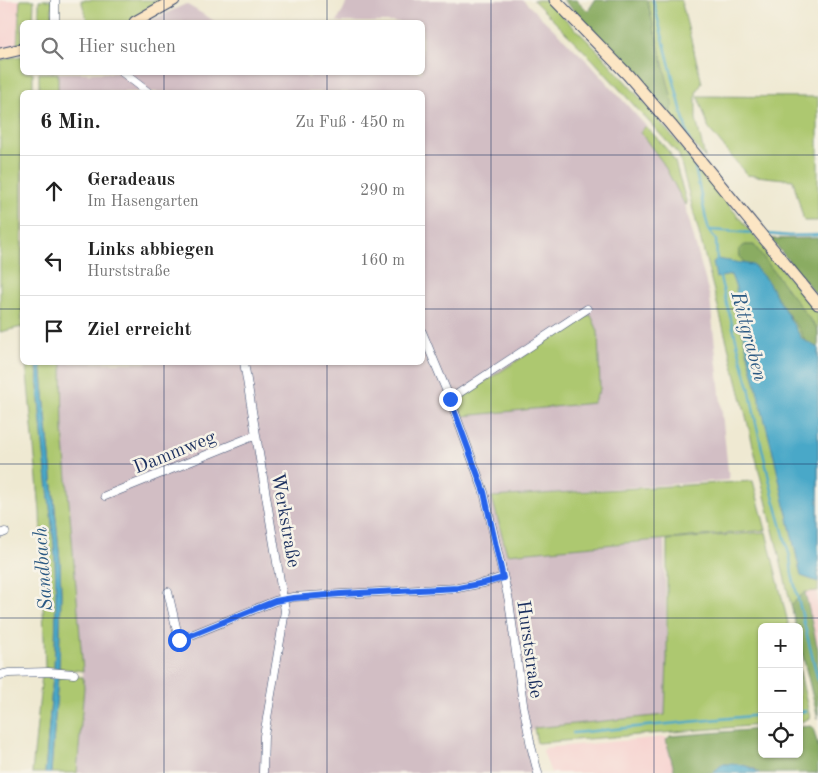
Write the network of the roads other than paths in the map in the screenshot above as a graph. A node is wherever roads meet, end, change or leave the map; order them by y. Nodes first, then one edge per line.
1 (55, 0) edge
2 (174, 0) edge
3 (555, 0) edge
4 (55, 20) edge
5 (139, 20) edge
6 (20, 49) edge
7 (0, 54) edge
8 (126, 75) edge
9 (145, 90) edge
10 (818, 304) edge
11 (587, 309) dead end
12 (425, 339) edge
13 (244, 365) edge
14 (450, 399) junction
15 (256, 435) junction
16 (105, 496) dead end
17 (503, 578) junction
18 (168, 592) dead end
19 (284, 599) junction
20 (74, 674) dead end
21 (0, 675) edge
22 (263, 773) edge
23 (538, 773) edge

1 - 4 street
2 - 5 main road
3 - 10 main road
6 - 7 main road
8 - 9 street
11 - 14 street
12 - 14 street, Hurststraße
13 - 15 street, Werkstraße
14 - 17 street, Hurststraße
15 - 16 street, Dammweg
15 - 19 street, Werkstraße
17 - 19 street
17 - 23 street, Hurststraße
18 - 19 street
19 - 22 street, Werkstraße
20 - 21 street

